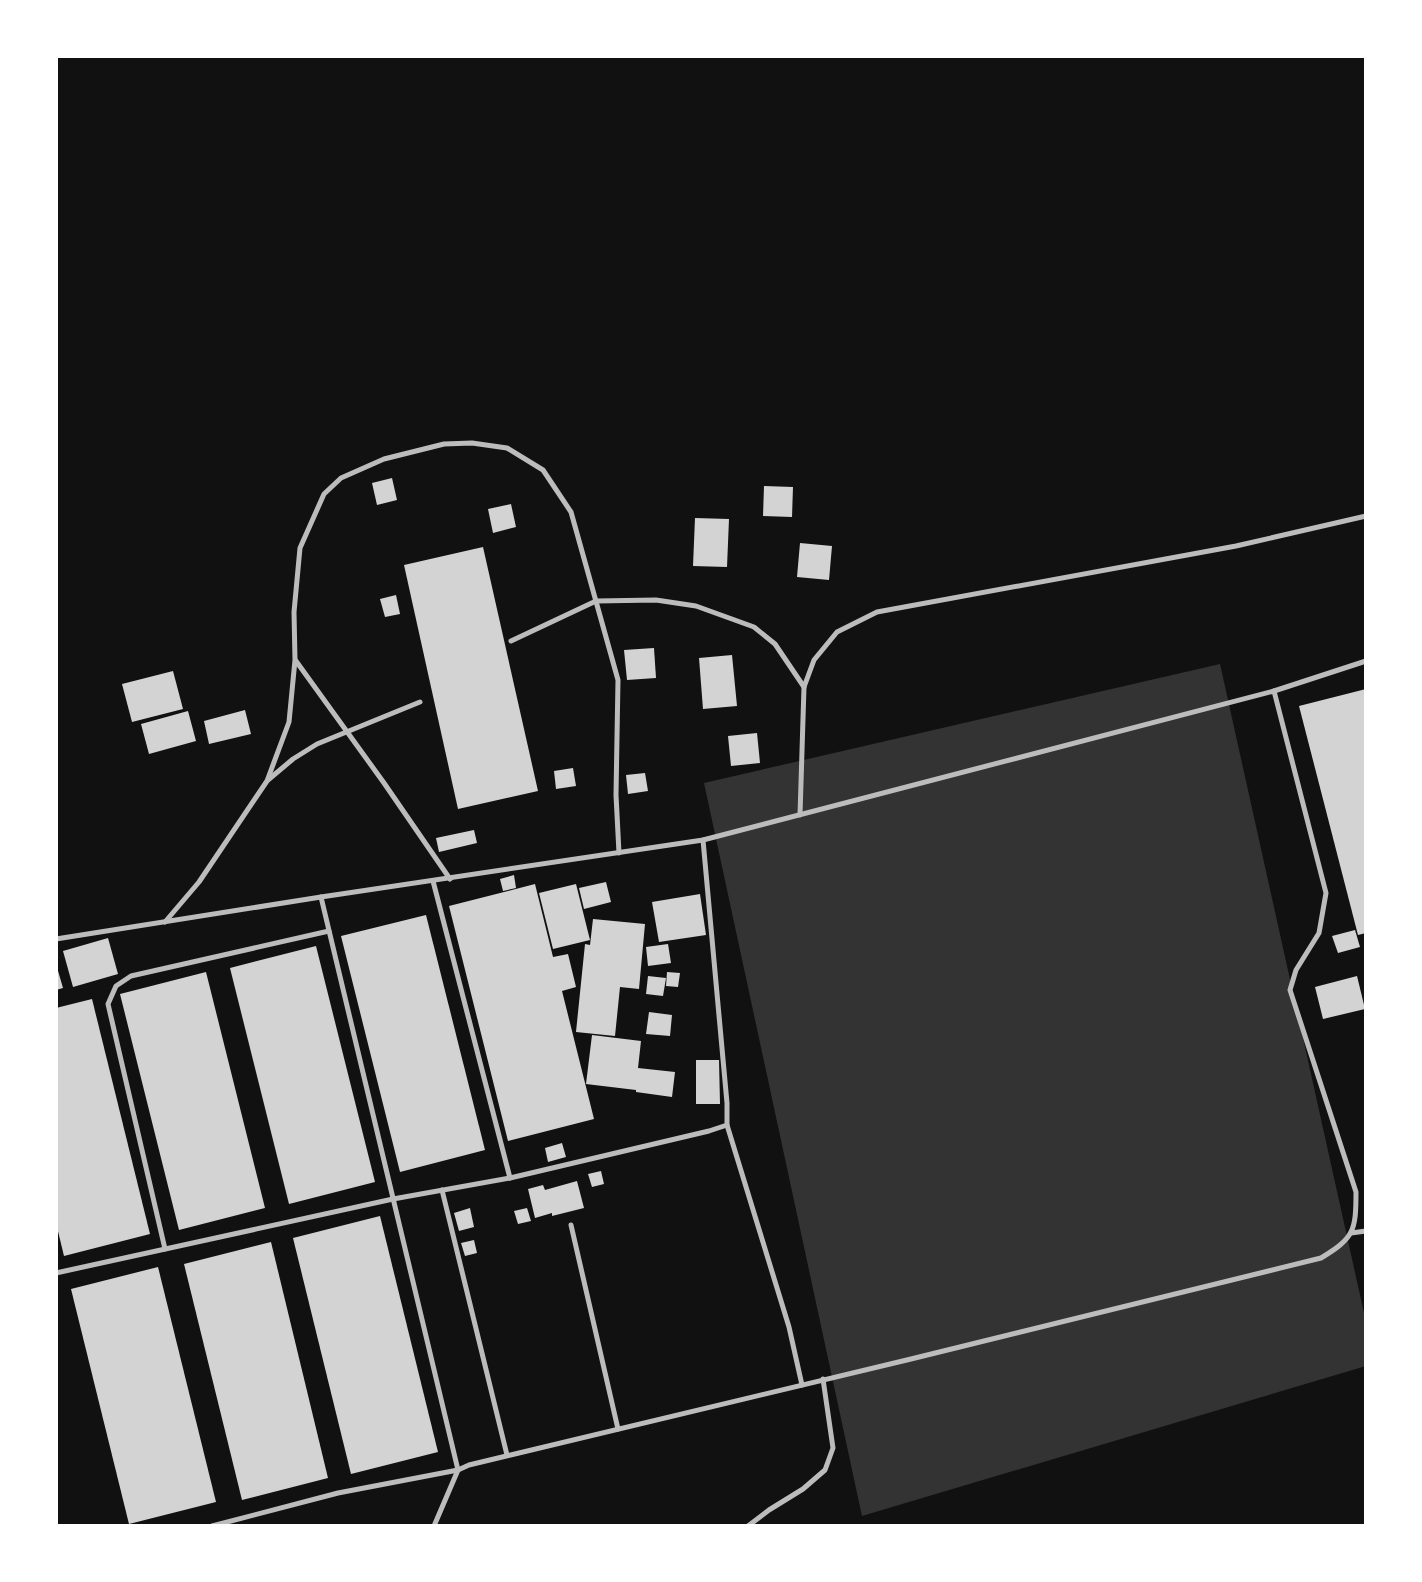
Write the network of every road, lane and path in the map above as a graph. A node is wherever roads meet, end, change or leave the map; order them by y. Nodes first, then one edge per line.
1 (1366, 516) edge
2 (597, 600) junction
3 (511, 641) dead end
4 (295, 660) junction
5 (1366, 661) edge
6 (804, 687) junction
7 (1274, 691) junction
8 (420, 702) dead end
9 (346, 731) junction
10 (267, 781) junction
11 (800, 815) junction
12 (703, 840) junction
13 (619, 853) junction
14 (450, 878) junction
15 (433, 881) junction
16 (321, 897) junction
17 (165, 922) junction
18 (329, 931) junction
19 (56, 939) edge
20 (727, 1125) junction
21 (510, 1178) junction
22 (442, 1190) junction
23 (393, 1199) junction
24 (571, 1225) dead end
25 (1366, 1231) edge
26 (1351, 1233) junction
27 (165, 1248) junction
28 (56, 1273) edge
29 (823, 1379) junction
30 (802, 1385) junction
31 (618, 1429) junction
32 (507, 1455) junction
33 (458, 1470) junction
34 (212, 1526) edge
35 (434, 1526) edge
36 (748, 1526) edge

1 - 6 lane
2 - 3 lane
2 - 4 lane
2 - 6 lane
2 - 13 lane
4 - 9 lane
4 - 10 lane
5 - 7 lane
6 - 11 lane
7 - 11 lane
7 - 26 lane
8 - 9 lane
9 - 10 lane
9 - 14 lane
10 - 17 lane
11 - 12 lane
12 - 13 lane
12 - 20 lane
13 - 14 lane
14 - 15 lane
15 - 16 lane
15 - 21 lane
16 - 17 lane
16 - 18 lane
17 - 19 lane
18 - 23 lane
18 - 27 lane
20 - 21 lane
20 - 30 lane
21 - 22 lane
22 - 23 lane
22 - 32 lane
23 - 27 lane
23 - 33 lane
24 - 31 lane
25 - 26 lane
26 - 29 lane
27 - 28 lane
29 - 30 lane
29 - 36 lane
30 - 31 lane
31 - 32 lane
32 - 33 lane
33 - 34 lane
33 - 35 lane

